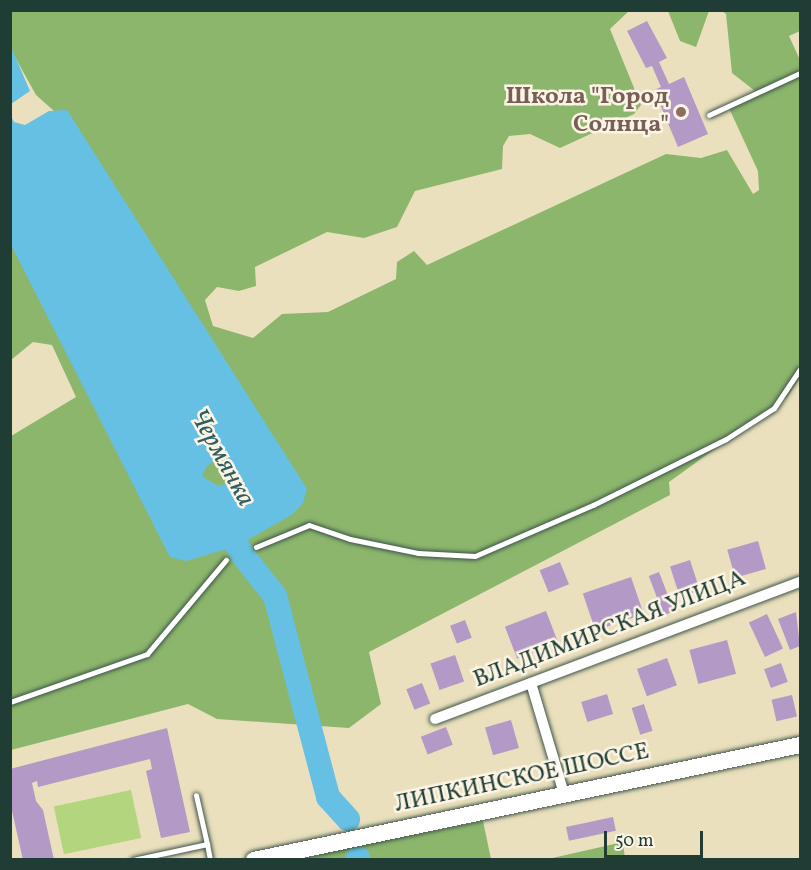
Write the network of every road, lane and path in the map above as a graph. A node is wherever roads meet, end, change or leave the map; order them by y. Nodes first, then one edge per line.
1 (801, 73) edge
2 (709, 115) dead end
3 (801, 369) edge
4 (256, 548) dead end
5 (226, 560) dead end
6 (801, 582) edge
7 (531, 682) junction
8 (10, 702) edge
9 (435, 719) dead end
10 (801, 745) edge
11 (564, 794) junction
12 (196, 795) dead end
13 (207, 844) junction
14 (133, 860) edge
15 (210, 860) edge
16 (254, 860) edge

1 - 2 lane
3 - 4 lane
5 - 8 lane
6 - 7 street, ВЛАДИМИРСКАЯ УЛИЦА
7 - 9 street, ВЛАДИМИРСКАЯ УЛИЦА
7 - 11 street
10 - 11 street, ЛИПКИНСКОЕ ШОССЕ
11 - 16 street, ЛИПКИНСКОЕ ШОССЕ
12 - 13 lane
13 - 14 lane
13 - 15 lane

